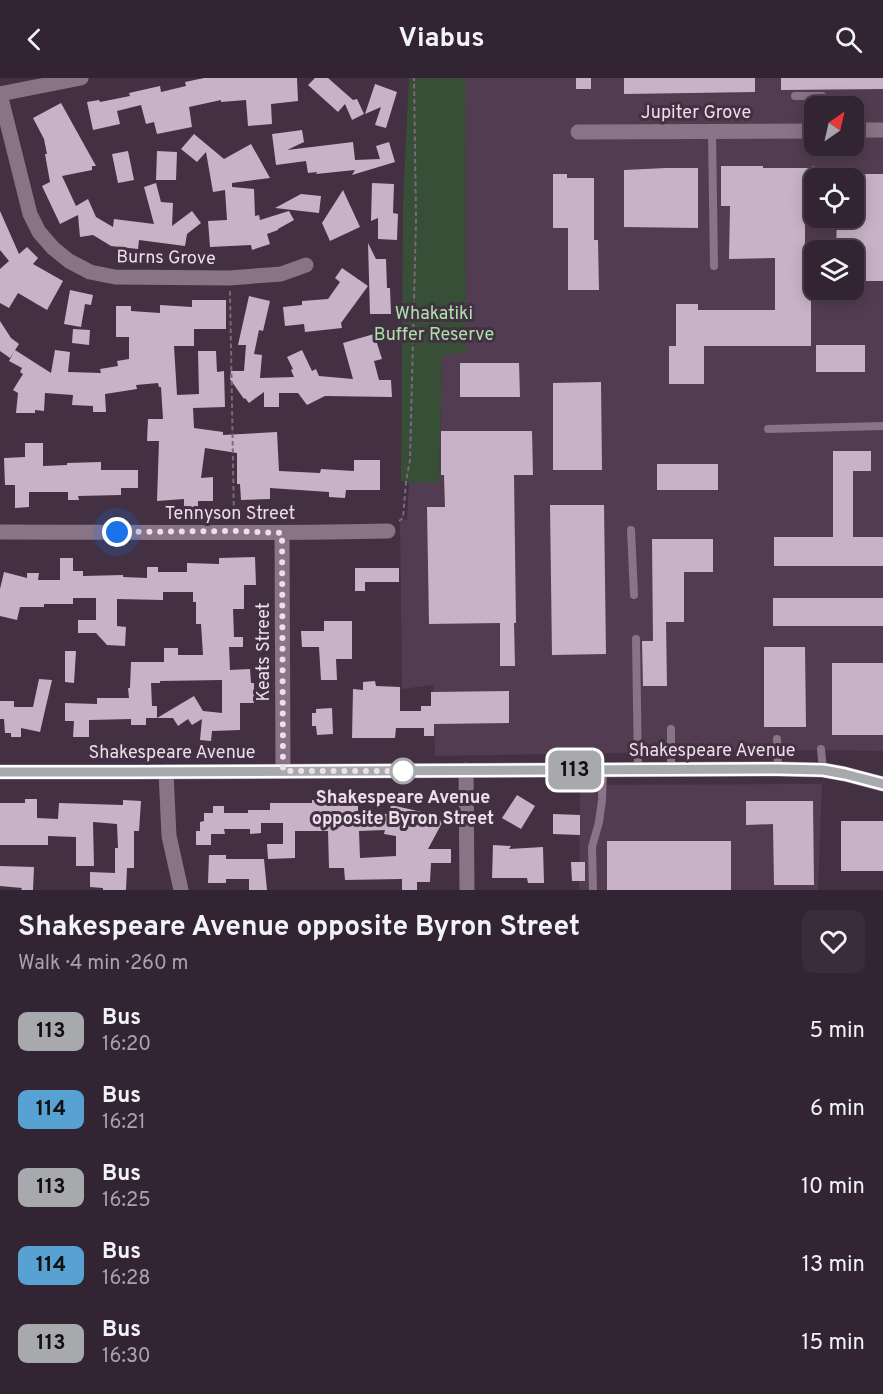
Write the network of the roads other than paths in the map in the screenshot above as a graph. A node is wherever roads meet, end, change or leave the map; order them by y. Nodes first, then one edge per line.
1 (81, 78) edge
2 (0, 94) edge
3 (795, 96) dead end
4 (804, 96) edge
5 (804, 130) edge
6 (864, 130) edge
7 (883, 130) edge
8 (712, 131) junction
9 (578, 132) dead end
10 (306, 265) dead end
11 (714, 266) dead end
12 (883, 426) edge
13 (768, 429) dead end
14 (631, 530) dead end
15 (388, 531) road end
16 (0, 532) edge
17 (282, 533) junction
18 (634, 595) dead end
19 (636, 639) dead end
20 (670, 729) dead end
21 (777, 739) dead end
22 (821, 749) dead end
23 (671, 769) junction
24 (778, 769) junction
25 (603, 770) junction
26 (638, 770) junction
27 (823, 770) junction
28 (283, 771) junction
29 (466, 771) junction
30 (0, 772) edge
31 (166, 772) junction
32 (883, 784) edge
33 (181, 890) edge
34 (467, 890) edge
35 (593, 890) edge

1 - 2 street
2 - 10 street, Burns Grove
3 - 4 lane
5 - 8 street, Jupiter Grove
6 - 7 street
8 - 9 street, Jupiter Grove
8 - 11 lane
12 - 13 lane
14 - 18 lane
15 - 17 street, Tennyson Street
16 - 17 street, Tennyson Street
17 - 28 street, Keats Street
19 - 26 lane
20 - 23 lane
21 - 24 lane
22 - 27 lane
23 - 24 street, Shakespeare Avenue
23 - 26 street, Shakespeare Avenue
24 - 27 street, Shakespeare Avenue
25 - 26 street, Shakespeare Avenue
25 - 29 street, Shakespeare Avenue
25 - 35 lane
27 - 32 street, Shakespeare Avenue
28 - 29 street, Shakespeare Avenue
28 - 31 street, Shakespeare Avenue
29 - 34 street
30 - 31 street, Shakespeare Avenue
31 - 33 street

